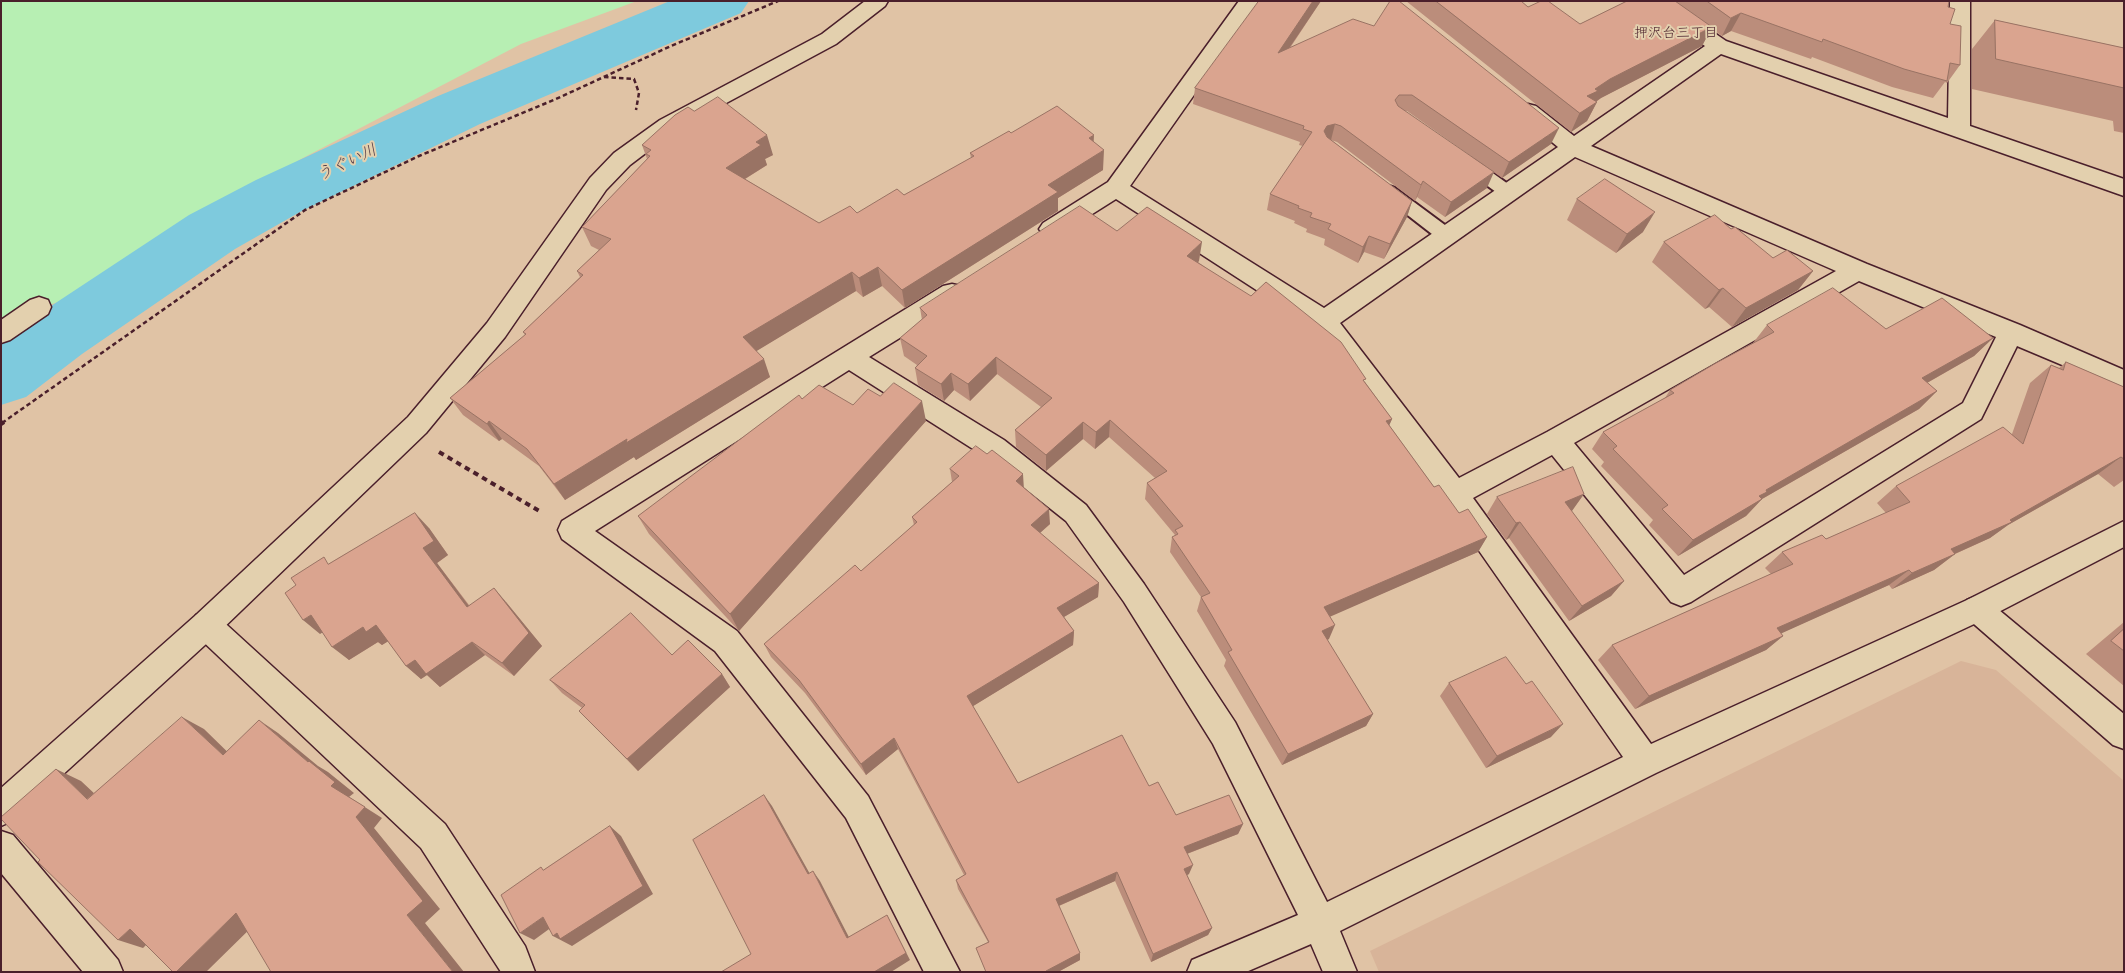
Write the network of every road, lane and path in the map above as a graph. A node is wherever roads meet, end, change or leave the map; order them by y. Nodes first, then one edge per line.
1 (778, 1) edge
2 (878, 1) edge
3 (1250, 1) edge
4 (1654, 1) edge
5 (1960, 1) edge
6 (1718, 46) junction
7 (603, 77) junction
8 (1513, 99) edge
9 (636, 110) dead end
10 (1959, 130) junction
11 (1574, 148) junction
12 (1454, 155) edge
13 (1377, 183) edge
14 (1116, 188) junction
15 (2124, 188) edge
16 (1509, 193) junction
17 (1447, 236) junction
18 (1033, 241) edge
19 (1858, 270) junction
20 (967, 283) edge
21 (39, 306) dead end
22 (1324, 321) junction
23 (2011, 332) junction
24 (1, 333) edge
25 (850, 358) junction
26 (2124, 381) edge
27 (1, 424) edge
28 (408, 434) junction
29 (1556, 440) junction
30 (1455, 494) junction
31 (572, 530) junction
32 (2124, 533) edge
33 (1978, 609) junction
34 (206, 625) junction
35 (2124, 734) edge
36 (1645, 762) junction
37 (1, 810) edge
38 (1, 847) edge
39 (1320, 923) junction
40 (106, 972) edge
41 (518, 972) edge
42 (943, 972) edge
43 (1204, 972) edge
44 (1340, 972) edge

1 - 7 path
2 - 28 street
3 - 14 street
4 - 6 street
5 - 10 street
6 - 10 street
6 - 11 street
7 - 9 path
7 - 27 path
8 - 11 street
10 - 15 street
11 - 16 street
11 - 19 street
12 - 16 lane
13 - 17 lane
14 - 18 street
14 - 22 street
16 - 17 street
17 - 22 street
19 - 23 street
19 - 29 street
20 - 25 street
21 - 24 street
22 - 30 street
23 - 26 street
23 - 29 street
25 - 31 street
25 - 39 street
28 - 31 path
28 - 34 street
29 - 30 street
30 - 36 street
31 - 42 street
32 - 33 street
33 - 35 street
33 - 36 street
34 - 37 street
34 - 41 street
36 - 39 street
38 - 40 street
39 - 43 street
39 - 44 street

